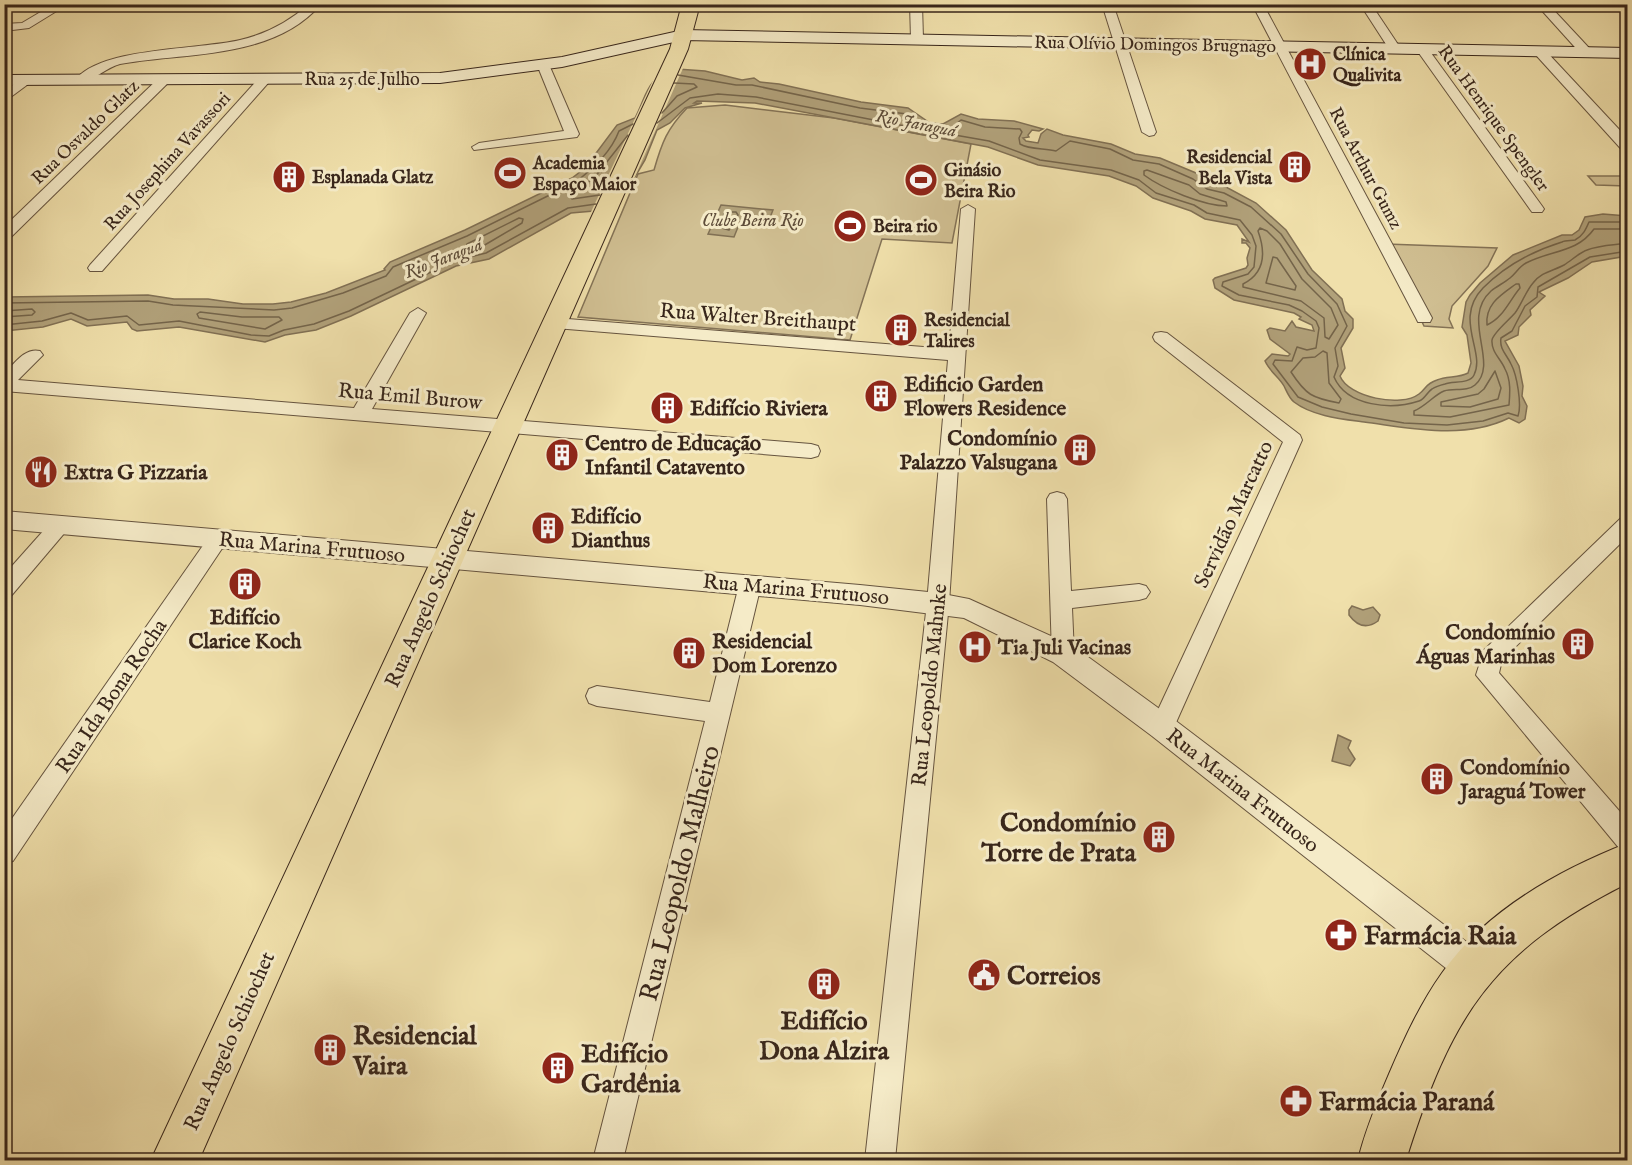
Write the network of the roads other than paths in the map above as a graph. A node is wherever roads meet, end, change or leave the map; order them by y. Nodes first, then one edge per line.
1 (63, 4) edge
2 (316, 4) edge
3 (691, 4) edge
4 (916, 4) edge
5 (1107, 4) edge
6 (1257, 4) edge
7 (1365, 4) edge
8 (1541, 4) edge
9 (4, 28) edge
10 (917, 39) junction
11 (680, 43) junction
12 (1120, 43) junction
13 (1279, 46) junction
14 (1395, 49) junction
15 (1422, 49) junction
16 (1539, 51) junction
17 (1586, 52) junction
18 (1628, 53) edge
19 (544, 67) junction
20 (27, 79) junction
21 (165, 79) junction
22 (265, 79) junction
23 (4, 80) edge
24 (82, 80) junction
25 (4, 98) edge
26 (1149, 132) dead end
27 (479, 147) dead end
28 (1628, 148) edge
29 (968, 209) dead end
30 (1537, 209) dead end
31 (4, 236) edge
32 (96, 268) dead end
33 (418, 313) dead end
34 (1424, 318) dead end
35 (555, 323) junction
36 (1161, 337) dead end
37 (34, 355) dead end
38 (957, 355) junction
39 (4, 385) edge
40 (359, 415) junction
41 (508, 427) junction
42 (811, 451) dead end
43 (1057, 499) dead end
44 (4, 520) edge
45 (1628, 523) edge
46 (60, 525) junction
47 (218, 539) junction
48 (448, 558) junction
49 (750, 585) junction
50 (4, 590) edge
51 (1139, 592) dead end
52 (1061, 601) junction
53 (938, 603) junction
54 (1063, 654) junction
55 (597, 696) dead end
56 (719, 713) junction
57 (1162, 727) junction
58 (1628, 840) edge
59 (4, 852) edge
60 (1628, 862) edge
61 (1473, 968) junction
62 (175, 1161) edge
63 (608, 1161) edge
64 (880, 1161) edge
65 (1382, 1161) edge

1 - 9 street
2 - 24 street
3 - 11 main road
4 - 10 street
5 - 12 street
6 - 13 street, Rua Arthur Gumz
7 - 14 street
8 - 17 street
10 - 11 main road, Rua Olívio Domingos Brugnago
10 - 12 main road, Rua Olívio Domingos Brugnago
11 - 19 main road, Rua 25 de Julho
11 - 35 main road, Rua Angelo Schiochet
12 - 13 main road, Rua Olívio Domingos Brugnago
12 - 26 street
13 - 14 main road, Rua Olívio Domingos Brugnago
13 - 34 street, Rua Arthur Gumz
14 - 15 main road, Rua Olívio Domingos Brugnago
15 - 16 main road, Rua Olívio Domingos Brugnago
15 - 30 street, Rua Henrique Spengler
16 - 17 main road, Rua Olívio Domingos Brugnago
16 - 28 street
17 - 18 main road, Rua Olívio Domingos Brugnago
19 - 22 main road, Rua 25 de Julho
19 - 27 street
20 - 23 main road, Rua 25 de Julho
20 - 24 main road, Rua 25 de Julho
20 - 25 street
21 - 22 main road, Rua 25 de Julho
21 - 24 main road, Rua 25 de Julho
21 - 31 street, Rua Osvaldo Glatz
22 - 32 street, Rua Josephina Vavassori
29 - 38 street, Rua Leopoldo Mahnke
33 - 40 street
35 - 38 street, Rua Walter Breithaupt
35 - 41 main road, Rua Angelo Schiochet
36 - 57 street, Servidão Marcatto
37 - 39 street
38 - 53 street, Rua Leopoldo Mahnke
39 - 40 street, Rua Emil Burow
40 - 41 street, Rua Emil Burow
41 - 42 street, Rua Emil Burow
41 - 48 main road, Rua Angelo Schiochet
43 - 52 street
44 - 46 street, Rua Marina Frutuoso
45 - 58 street
46 - 47 street, Rua Marina Frutuoso
46 - 50 street
47 - 48 street, Rua Marina Frutuoso
47 - 59 street, Rua Ida Bona Rocha
48 - 49 street, Rua Marina Frutuoso
48 - 62 main road, Rua Angelo Schiochet
49 - 53 street, Rua Marina Frutuoso
49 - 56 street, Rua Leopoldo Malheiro
51 - 52 street
52 - 54 street
53 - 54 street, Rua Marina Frutuoso
53 - 64 street, Rua Leopoldo Mahnke
54 - 57 street, Rua Marina Frutuoso
55 - 56 street
56 - 63 street, Rua Leopoldo Malheiro
57 - 61 street, Rua Marina Frutuoso
60 - 61 main road
61 - 65 main road

